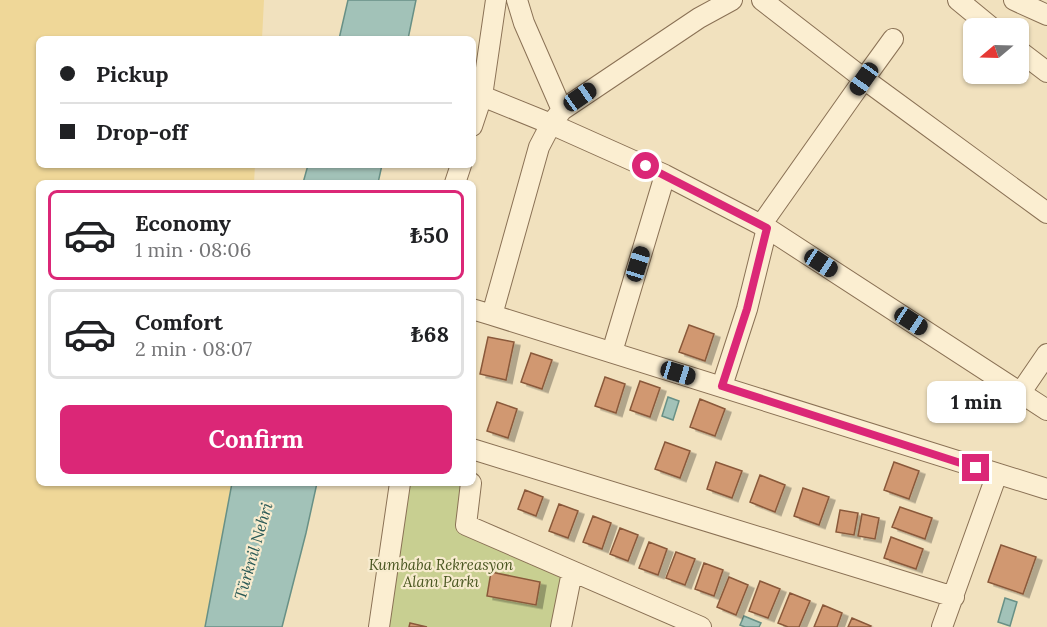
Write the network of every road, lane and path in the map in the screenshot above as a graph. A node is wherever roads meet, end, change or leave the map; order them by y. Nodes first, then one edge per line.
1 (496, 0) edge
2 (517, 0) edge
3 (762, 0) edge
4 (958, 0) edge
5 (1014, 0) edge
6 (726, 1) edge
7 (1047, 15) edge
8 (980, 18) edge
9 (893, 39) dead end
10 (1029, 58) edge
11 (1047, 72) edge
12 (864, 79) junction
13 (482, 96) junction
14 (476, 114) edge
15 (556, 117) junction
16 (665, 175) junction
17 (1047, 213) edge
18 (764, 226) junction
19 (476, 310) edge
20 (492, 315) junction
21 (612, 352) junction
22 (1047, 354) edge
23 (722, 386) junction
24 (1021, 392) junction
25 (1047, 410) edge
26 (476, 450) edge
27 (997, 474) junction
28 (400, 486) edge
29 (471, 486) edge
30 (1047, 489) edge
31 (572, 572) junction
32 (954, 597) junction
33 (379, 627) edge
34 (561, 627) edge
35 (701, 627) edge
36 (942, 627) edge

1 - 13 street
2 - 15 street
3 - 12 street
4 - 8 street
5 - 7 street
6 - 15 street
9 - 12 street
10 - 11 street
12 - 17 street
12 - 18 street
13 - 14 street
13 - 15 street
15 - 16 street
15 - 20 street
16 - 18 street
16 - 21 street
18 - 23 street
18 - 24 street
19 - 20 street
20 - 21 street
21 - 23 street
22 - 24 street
23 - 27 street
24 - 25 street
26 - 32 street
27 - 30 street
27 - 32 street
28 - 33 street
29 - 31 street
31 - 34 street
31 - 35 street
32 - 36 street

